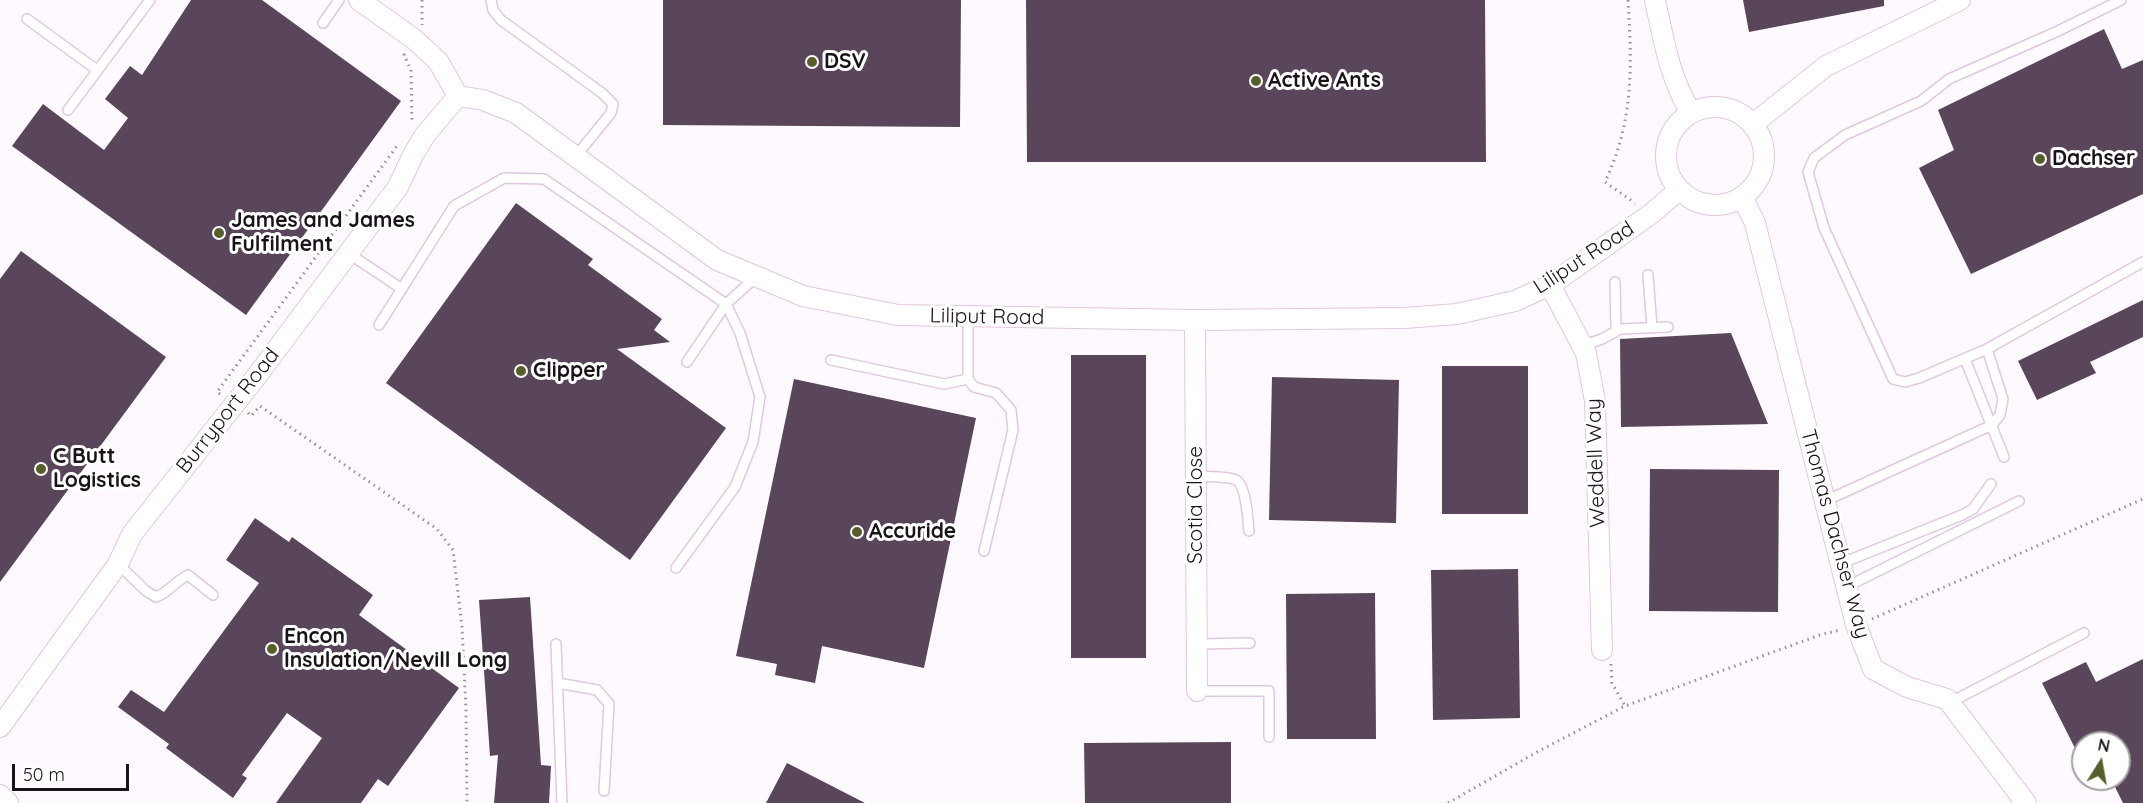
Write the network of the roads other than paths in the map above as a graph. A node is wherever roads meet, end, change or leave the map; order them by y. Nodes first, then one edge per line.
1 (150, 0) edge
2 (339, 0) edge
3 (359, 0) edge
4 (491, 0) edge
5 (1655, 0) edge
6 (1960, 0) edge
7 (2121, 0) edge
8 (27, 19) dead end
9 (323, 23) dead end
10 (97, 70) junction
11 (458, 96) junction
12 (68, 110) dead end
13 (1691, 113) junction
14 (1753, 124) junction
15 (576, 156) junction
16 (1679, 190) junction
17 (1742, 197) junction
18 (348, 253) junction
19 (2143, 262) edge
20 (1648, 275) dead end
21 (757, 276) junction
22 (1615, 282) dead end
23 (1550, 285) junction
24 (402, 289) junction
25 (726, 304) junction
26 (968, 316) junction
27 (1195, 320) junction
28 (379, 325) dead end
29 (1668, 327) dead end
30 (1652, 328) junction
31 (1616, 330) junction
32 (1582, 346) junction
33 (1987, 349) junction
34 (831, 360) dead end
35 (1965, 360) junction
36 (687, 362) dead end
37 (968, 379) junction
38 (1992, 425) junction
39 (2004, 457) dead end
40 (1196, 476) junction
41 (1991, 484) dead end
42 (1825, 501) junction
43 (2019, 501) dead end
44 (1249, 531) dead end
45 (984, 551) dead end
46 (1842, 563) junction
47 (118, 564) junction
48 (676, 568) dead end
49 (1848, 586) junction
50 (213, 595) dead end
51 (2084, 633) dead end
52 (1250, 643) dead end
53 (556, 644) dead end
54 (1197, 644) junction
55 (1602, 650) road end
56 (558, 683) junction
57 (1197, 691) joint
58 (1949, 703) junction
59 (0, 727) edge
60 (1269, 737) dead end
61 (604, 791) dead end
62 (0, 795) edge
63 (8, 803) edge
64 (562, 803) edge
65 (2026, 803) edge

1 - 10 lane
2 - 9 lane
3 - 11 street
4 - 15 lane
5 - 13 street
6 - 14 street
7 - 35 lane
8 - 10 lane
10 - 12 lane
11 - 15 street, Liliput Road
11 - 18 street, Burryport Road
13 - 14 street
13 - 16 street
14 - 17 street
15 - 21 street, Liliput Road
16 - 17 street
16 - 23 street, Liliput Road
17 - 42 street, Thomas Dachser Way
18 - 24 lane
18 - 47 street, Burryport Road
19 - 33 lane
20 - 30 lane
21 - 25 lane
21 - 26 street, Liliput Road
22 - 31 lane
23 - 27 street, Liliput Road
23 - 32 street, Weddell Way
24 - 25 lane
24 - 28 lane
25 - 36 lane
25 - 48 lane
26 - 27 street, Liliput Road
26 - 37 lane
27 - 40 street, Scotia Close
29 - 30 lane
30 - 31 lane
31 - 32 lane
32 - 55 street, Weddell Way
33 - 35 lane
33 - 38 lane
34 - 37 lane
35 - 38 lane
37 - 45 lane
38 - 39 lane
38 - 42 lane
40 - 44 lane
40 - 54 street, Scotia Close
41 - 46 lane
42 - 46 street, Thomas Dachser Way
43 - 49 lane
46 - 49 street, Thomas Dachser Way
47 - 50 lane
47 - 59 street, Burryport Road
49 - 58 street, Thomas Dachser Way
51 - 58 lane
52 - 54 lane
53 - 56 lane
54 - 57 street, Scotia Close
56 - 61 lane
56 - 64 lane
57 - 60 lane
58 - 65 street, Thomas Dachser Way
62 - 63 street

